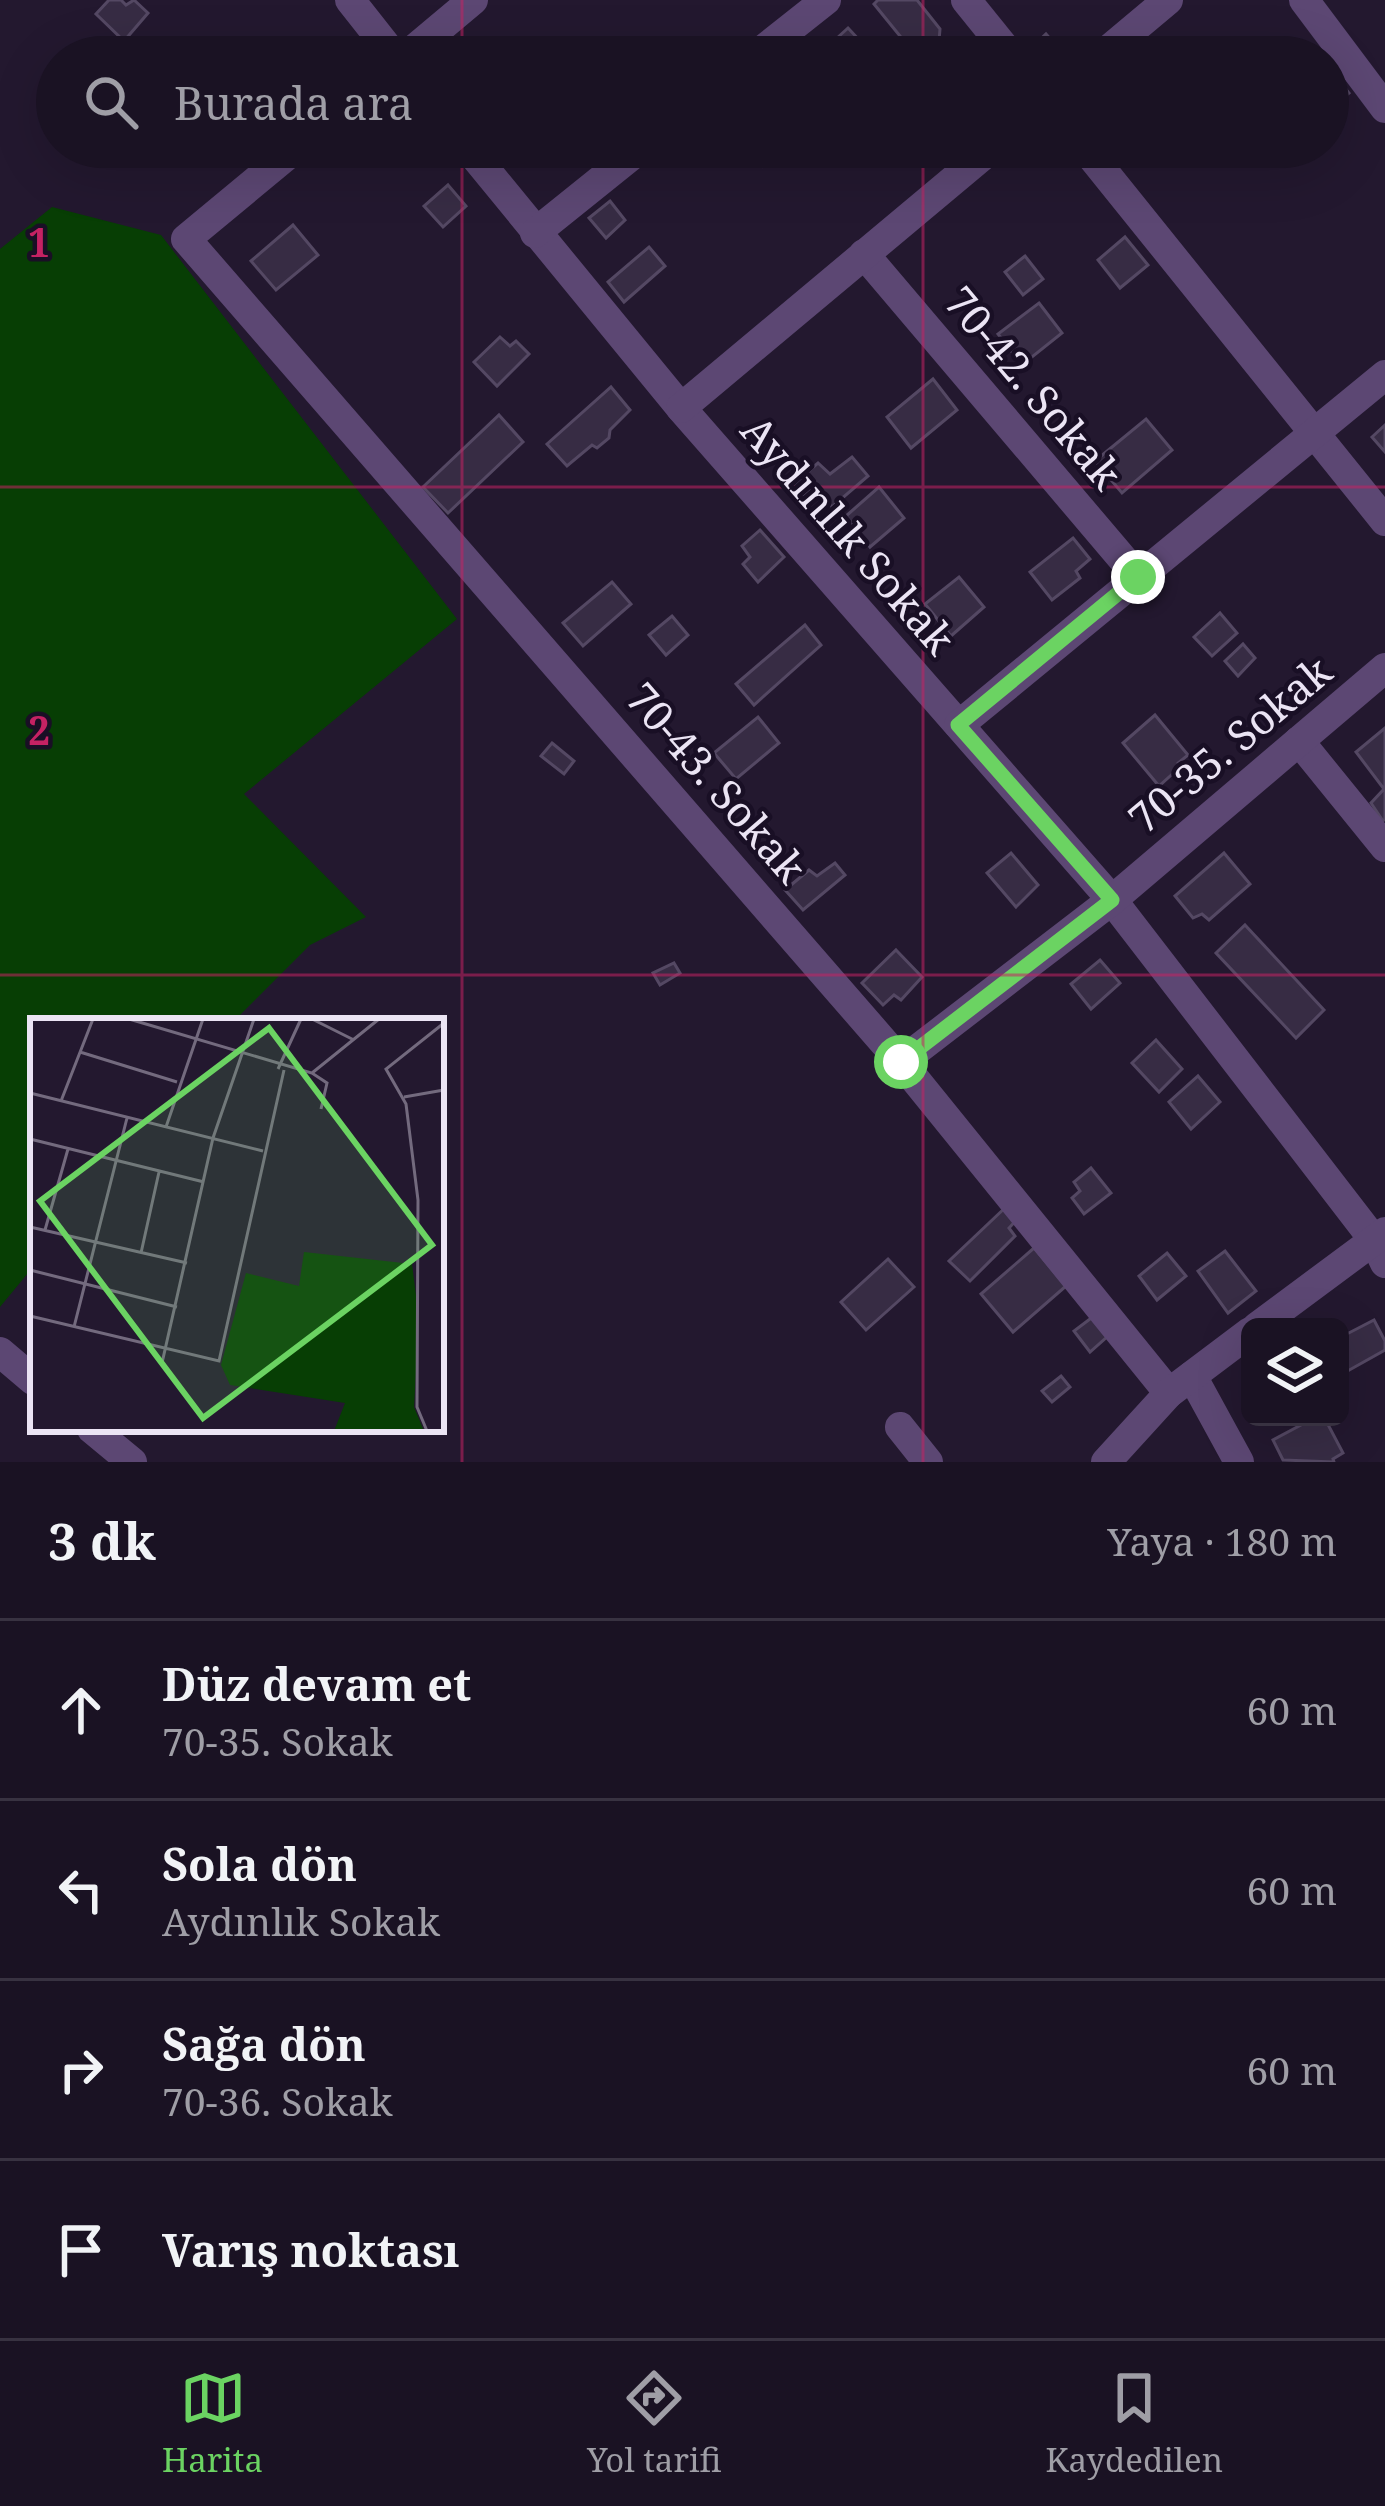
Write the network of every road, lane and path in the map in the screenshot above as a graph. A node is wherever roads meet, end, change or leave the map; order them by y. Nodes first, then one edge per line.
1 (350, 0) edge
2 (473, 0) edge
3 (826, 0) edge
4 (966, 0) edge
5 (1168, 0) edge
6 (1304, 0) edge
7 (378, 36) edge
8 (430, 36) edge
9 (781, 36) edge
10 (995, 36) edge
11 (1125, 36) edge
12 (1331, 36) edge
13 (1349, 60) edge
14 (1385, 108) edge
15 (272, 168) edge
16 (484, 168) edge
17 (616, 168) edge
18 (968, 168) edge
19 (1101, 168) edge
20 (535, 233) junction
21 (864, 254) junction
22 (1385, 375) edge
23 (681, 408) junction
24 (1313, 432) junction
25 (1385, 521) edge
26 (1138, 577) junction
27 (1385, 668) edge
28 (958, 725) junction
29 (1299, 741) junction
30 (1385, 847) edge
31 (1112, 900) junction
32 (901, 1062) junction
33 (1381, 1245) edge
34 (1271, 1318) edge
35 (1241, 1339) edge
36 (0, 1352) edge
37 (30, 1377) edge
38 (1180, 1384) junction
39 (900, 1427) dead end
40 (96, 1432) edge
41 (132, 1462) edge
42 (928, 1462) edge
43 (1106, 1462) edge
44 (1239, 1462) edge

1 - 7 street
2 - 8 street
3 - 9 street
4 - 10 street
5 - 11 street
6 - 12 street
13 - 14 street
15 - 32 street, 70-43. Sokak
16 - 20 street, Aydınlık Sokak
17 - 20 street
18 - 21 street
19 - 24 street
20 - 23 street, Aydınlık Sokak
21 - 23 street
21 - 26 street, 70-42. Sokak
22 - 24 street
23 - 28 street, Aydınlık Sokak
24 - 25 street
24 - 26 street
26 - 28 street
27 - 29 street, 70-35. Sokak
28 - 31 street, Aydınlık Sokak
29 - 30 street
29 - 31 street, 70-35. Sokak
31 - 32 street, 70-35. Sokak
31 - 33 street, Aydınlık Sokak
32 - 38 street, 70-43. Sokak
33 - 34 street
35 - 38 street
36 - 37 street
38 - 43 street
38 - 44 street, 70-43. Sokak
39 - 42 street
40 - 41 street

